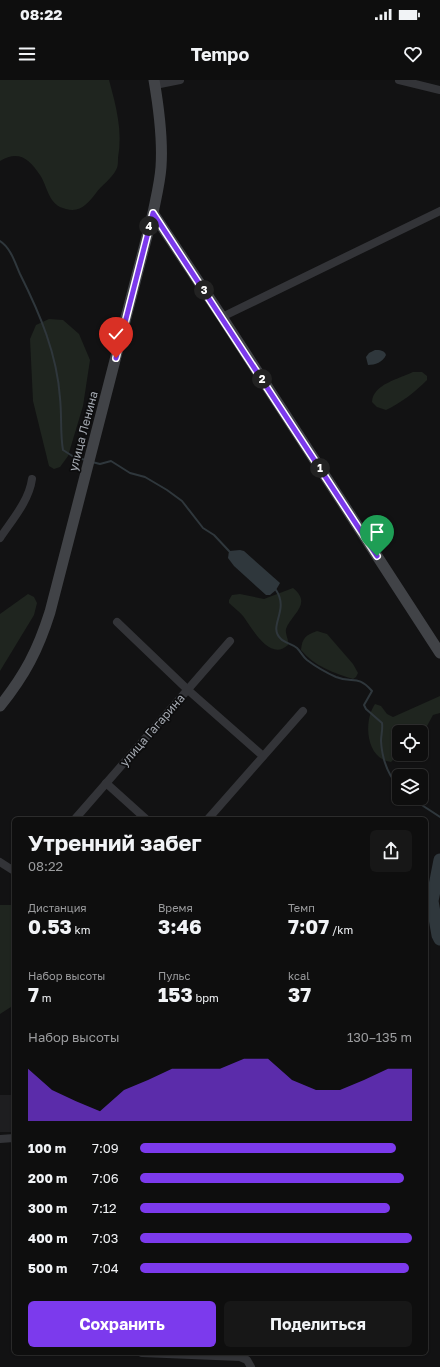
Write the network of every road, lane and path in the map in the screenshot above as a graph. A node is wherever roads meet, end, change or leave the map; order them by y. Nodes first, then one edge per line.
1 (180, 80) edge
2 (399, 80) edge
3 (154, 83) edge
4 (440, 90) edge
5 (440, 211) edge
6 (153, 213) junction
7 (222, 317) junction
8 (32, 479) dead end
9 (0, 538) edge
10 (117, 622) dead end
11 (230, 641) dead end
12 (440, 653) edge
13 (188, 690) junction
14 (0, 706) edge
15 (303, 711) dead end
16 (263, 756) junction
17 (106, 783) junction
18 (77, 817) edge
19 (144, 817) edge
20 (210, 817) edge
21 (0, 862) edge
22 (12, 870) edge
23 (12, 1138) edge
24 (0, 1139) edge
25 (231, 1355) edge
26 (251, 1367) edge

1 - 3 street
2 - 4 street
3 - 6 main road, улица Ленина
5 - 7 street
6 - 7 main road
6 - 14 main road, улица Ленина
7 - 12 main road
8 - 9 street
10 - 13 street
11 - 13 street, улица Гагарина
13 - 16 street
13 - 17 street, улица Гагарина
15 - 16 street
16 - 20 street
17 - 18 street, улица Гагарина
17 - 19 street
21 - 22 street
23 - 24 street
25 - 26 street

